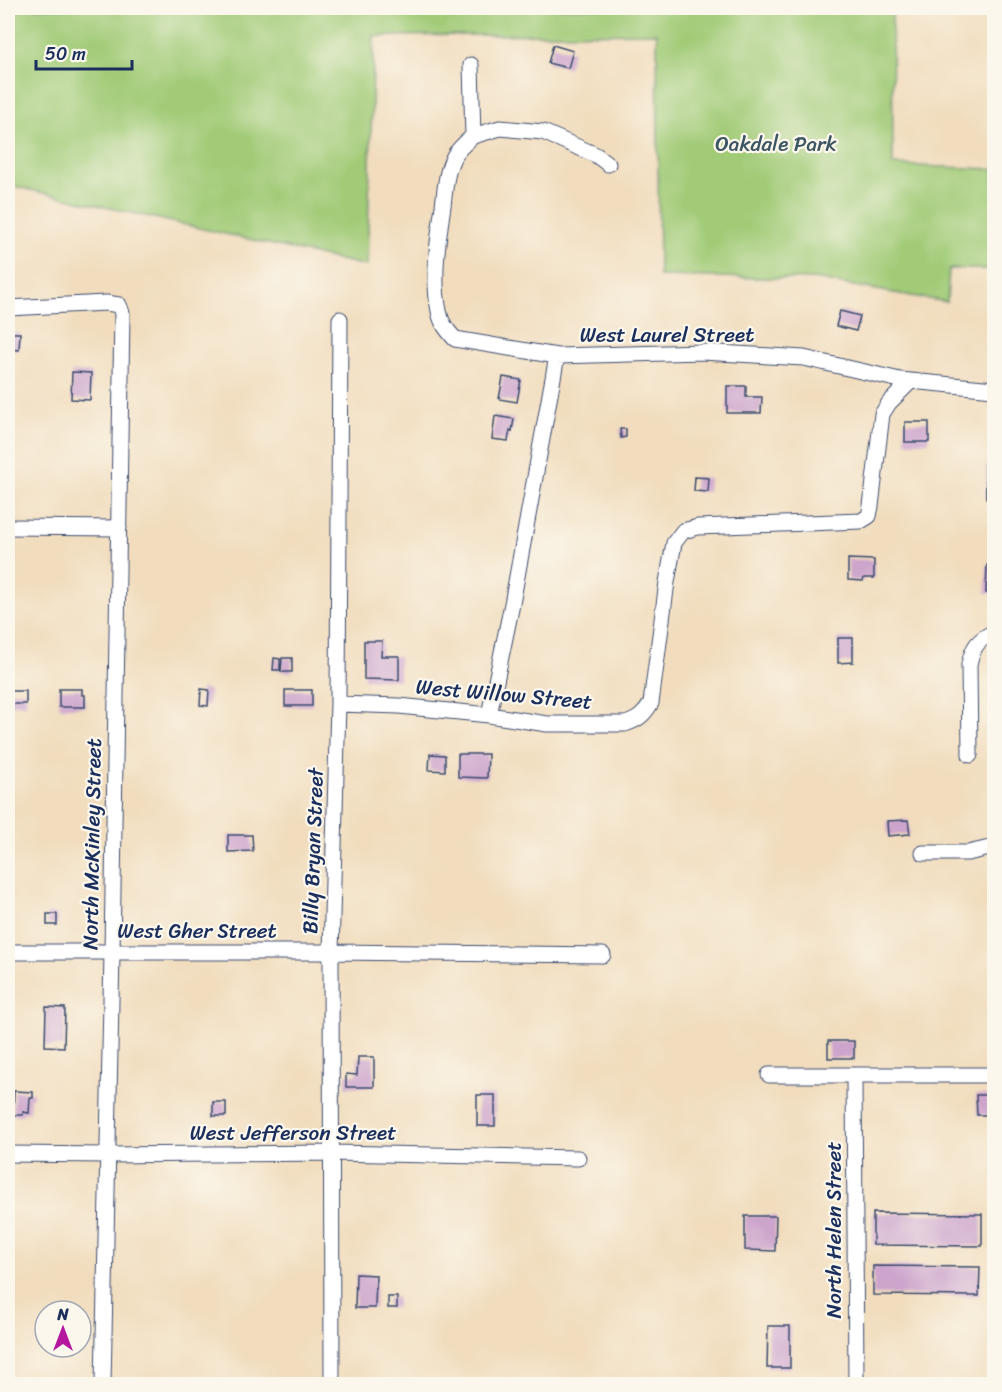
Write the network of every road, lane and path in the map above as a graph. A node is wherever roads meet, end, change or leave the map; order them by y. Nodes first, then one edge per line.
1 (471, 65) dead end
2 (473, 136) junction
3 (609, 164) dead end
4 (8, 308) edge
5 (340, 319) dead end
6 (557, 356) junction
7 (910, 382) junction
8 (994, 389) edge
9 (8, 527) edge
10 (119, 528) junction
11 (994, 632) edge
12 (338, 704) junction
13 (489, 715) junction
14 (970, 756) dead end
15 (994, 847) edge
16 (922, 853) dead end
17 (8, 952) edge
18 (331, 952) junction
19 (112, 953) junction
20 (603, 955) dead end
21 (769, 1075) dead end
22 (854, 1075) junction
23 (994, 1076) edge
24 (332, 1153) junction
25 (8, 1154) edge
26 (108, 1155) junction
27 (578, 1158) dead end
28 (103, 1384) edge
29 (332, 1384) edge
30 (856, 1384) edge

1 - 2 street
2 - 3 street
2 - 6 street
4 - 10 street, North McKinley Street
5 - 12 street, Billy Bryan Street
6 - 7 street, West Laurel Street
6 - 13 street, West Laurel Street
7 - 8 street, West Laurel Street
7 - 13 street, West Willow Street
9 - 10 street
10 - 19 street, North McKinley Street
11 - 14 street
12 - 13 street, West Willow Street
12 - 18 street, Billy Bryan Street
15 - 16 street
17 - 19 street, West Gher Street
18 - 19 street, West Gher Street
18 - 20 street, West Gher Street
18 - 24 street, Billy Bryan Street
19 - 26 street, North McKinley Street
21 - 22 street
22 - 23 street
22 - 30 street, North Helen Street
24 - 26 street, West Jefferson Street
24 - 27 street, West Jefferson Street
24 - 29 street, Billy Bryan Street
25 - 26 street, West Jefferson Street
26 - 28 street, North McKinley Street

